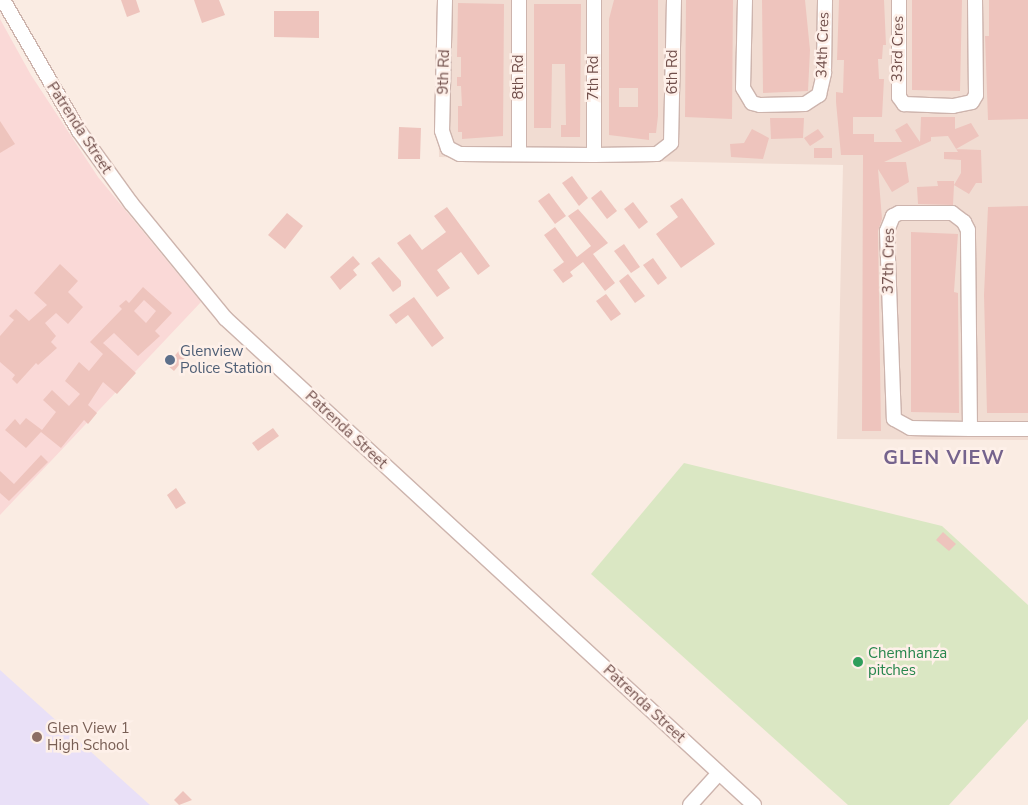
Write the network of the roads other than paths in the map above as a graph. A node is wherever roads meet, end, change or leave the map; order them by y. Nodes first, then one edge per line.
1 (3, 0) edge
2 (445, 0) edge
3 (519, 0) edge
4 (594, 0) edge
5 (674, 0) edge
6 (745, 0) edge
7 (825, 0) edge
8 (899, 0) edge
9 (975, 0) edge
10 (519, 154) junction
11 (594, 155) junction
12 (970, 429) junction
13 (1028, 429) edge
14 (719, 773) junction
15 (690, 805) edge
16 (754, 805) edge

1 - 14 street, Patrenda Street
2 - 10 street, 9th Rd
3 - 10 street, 8th Rd
4 - 11 street, 7th Rd
5 - 11 street, 6th Rd
6 - 7 street, 34th Cres
8 - 9 street, 33rd Cres
10 - 11 street
12 - 12 street, 37th Cres
12 - 13 street
14 - 15 street
14 - 16 street, Patrenda Street

